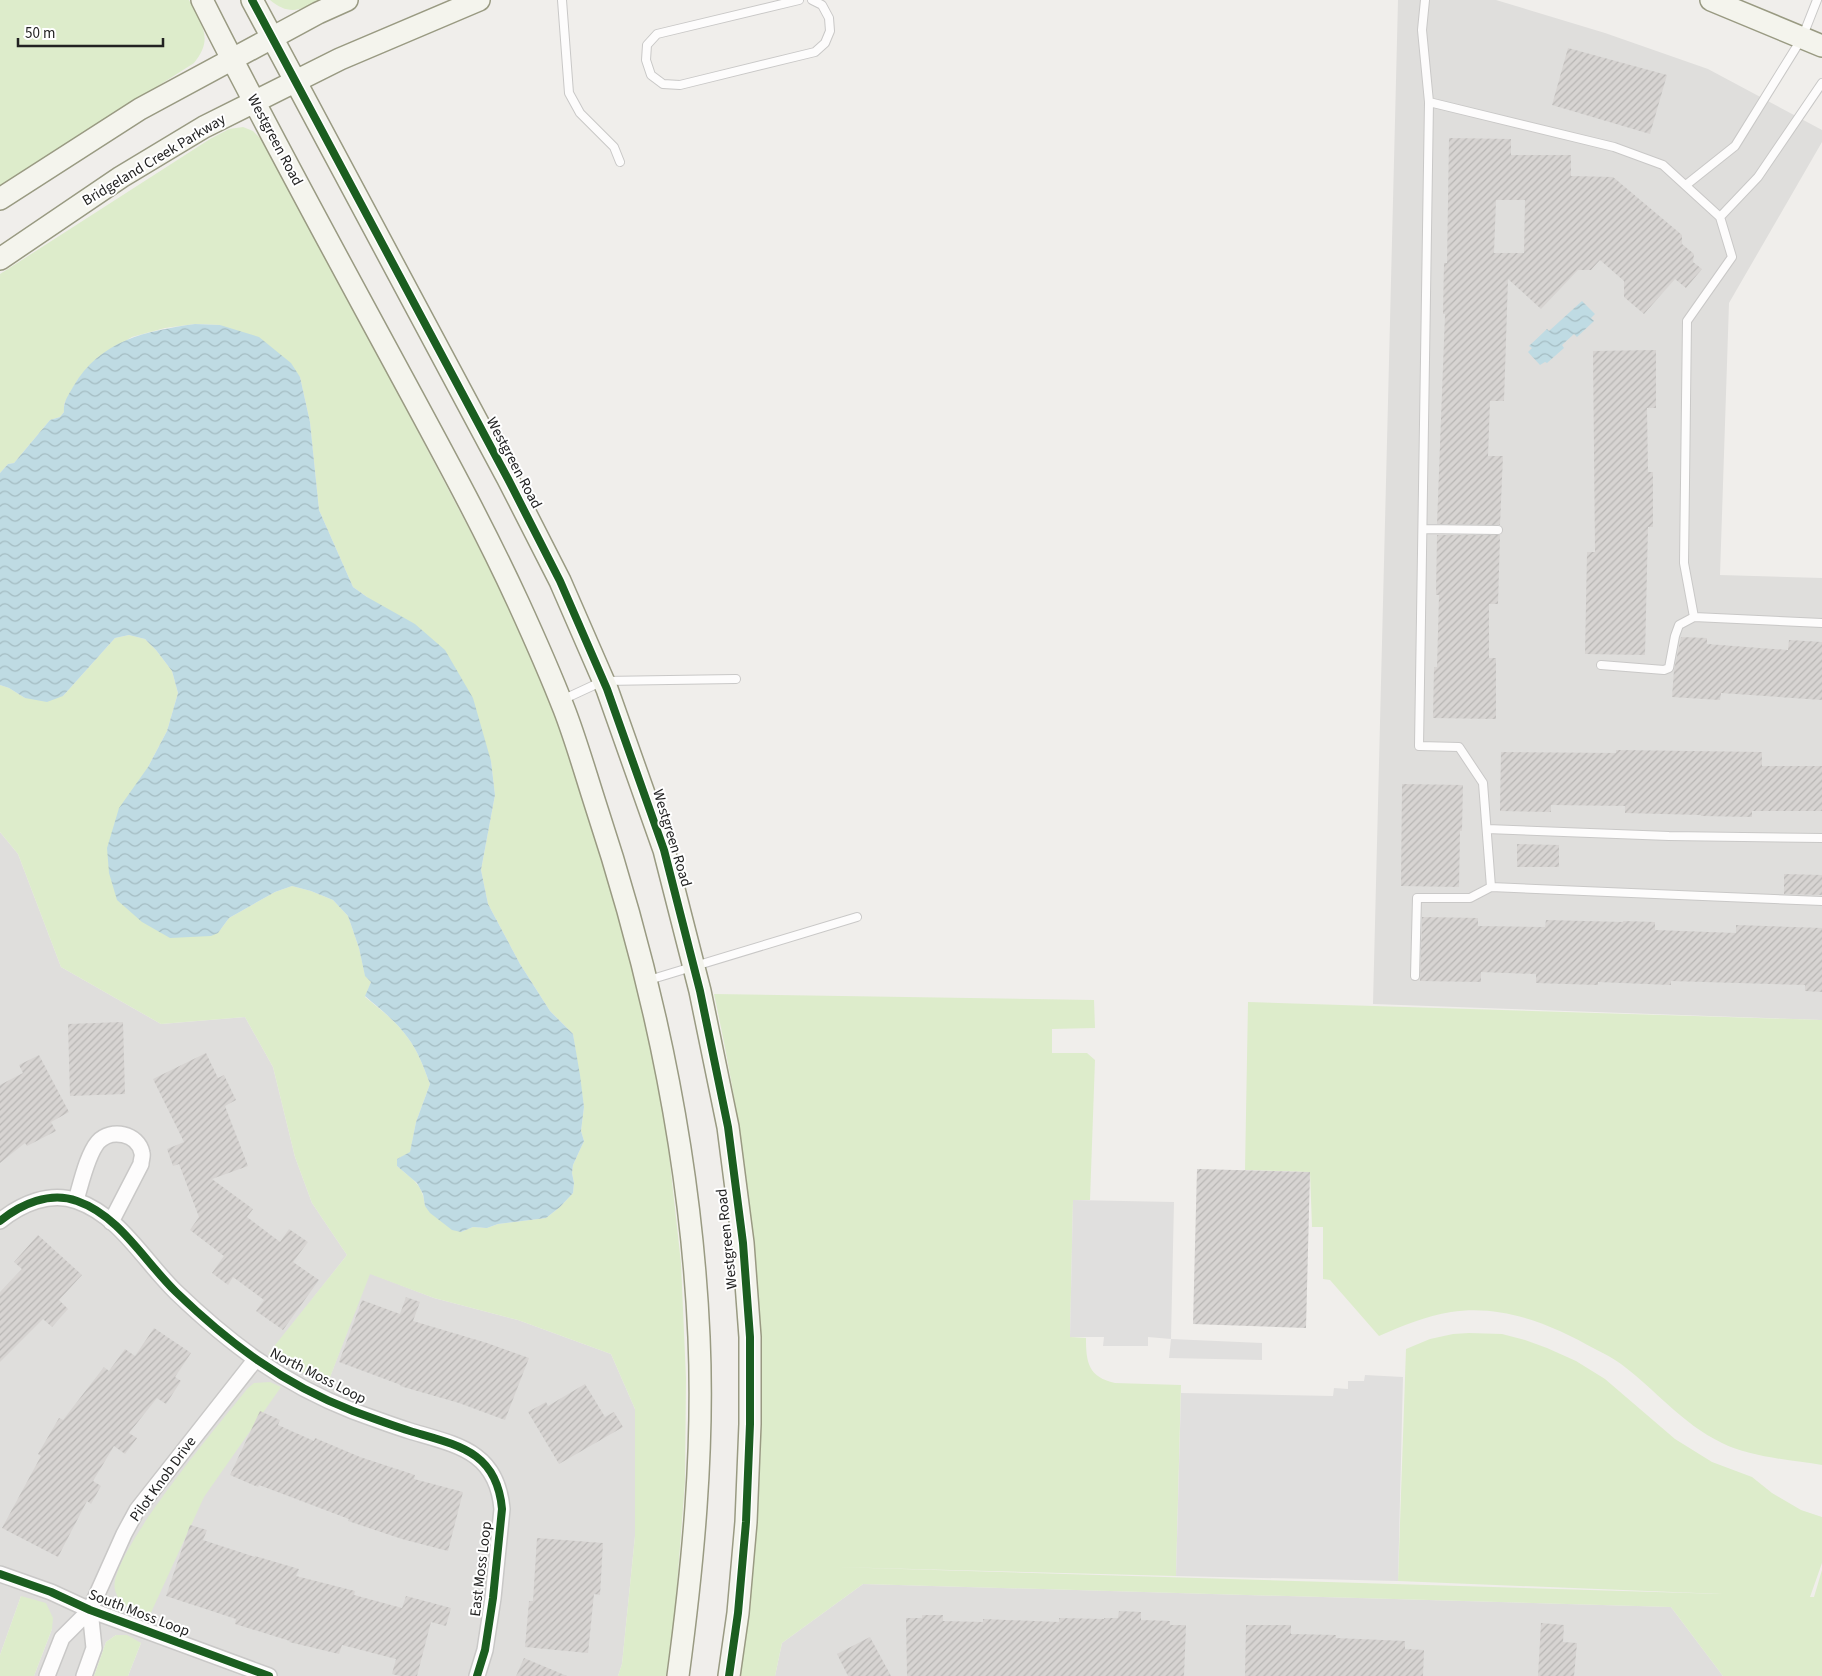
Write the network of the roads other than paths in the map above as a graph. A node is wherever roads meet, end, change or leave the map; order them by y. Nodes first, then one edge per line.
1 (202, 0) edge
2 (252, 0) edge
3 (347, 0) edge
4 (479, 0) edge
5 (562, 0) edge
6 (799, 0) edge
7 (812, 0) edge
8 (1425, 0) edge
9 (1711, 0) edge
10 (1817, 0) edge
11 (789, 1) edge
12 (272, 37) junction
13 (1802, 38) junction
14 (1822, 46) edge
15 (231, 58) junction
16 (296, 82) junction
17 (1822, 83) edge
18 (1429, 102) junction
19 (255, 103) junction
20 (620, 162) dead end
21 (1686, 185) junction
22 (0, 199) edge
23 (1720, 217) junction
24 (0, 258) edge
25 (1423, 529) junction
26 (1498, 530) dead end
27 (1694, 617) junction
28 (1822, 623) edge
29 (1601, 665) dead end
30 (736, 679) dead end
31 (603, 680) junction
32 (560, 701) junction
33 (1487, 830) junction
34 (1822, 838) edge
35 (1491, 887) junction
36 (1822, 901) edge
37 (857, 916) dead end
38 (694, 967) junction
39 (1415, 976) dead end
40 (647, 981) junction
41 (76, 1200) junction
42 (0, 1221) edge
43 (111, 1222) junction
44 (255, 1360) junction
45 (487, 1467) joint
46 (0, 1574) edge
47 (90, 1610) junction
48 (47, 1676) edge
49 (84, 1676) edge
50 (269, 1676) edge
51 (477, 1676) edge
52 (678, 1676) edge
53 (729, 1676) edge

1 - 15 street, Westgreen Road
2 - 12 street, Westgreen Road
3 - 12 street
4 - 16 street, Bridgeland Creek Parkway
5 - 20 lane
6 - 11 lane
7 - 11 lane
8 - 18 lane
9 - 13 street
10 - 13 lane
12 - 15 street
12 - 16 street, Westgreen Road
13 - 14 street
13 - 21 lane
15 - 19 street, Westgreen Road
15 - 22 street
16 - 19 street, Bridgeland Creek Parkway
16 - 31 street, Westgreen Road
17 - 23 lane
18 - 21 lane
18 - 25 lane
19 - 24 street, Bridgeland Creek Parkway
19 - 32 street, Westgreen Road
21 - 23 lane
23 - 27 lane
25 - 26 lane
25 - 33 lane
27 - 28 lane
27 - 29 lane
30 - 31 lane
31 - 32 lane
31 - 38 street, Westgreen Road
32 - 40 street, Westgreen Road
33 - 34 lane
33 - 35 lane
35 - 36 lane
35 - 39 lane
37 - 38 lane
38 - 40 lane
38 - 53 street, Westgreen Road
40 - 52 street, Westgreen Road
41 - 42 street, North Moss Loop
41 - 43 street, North Moss Loop
41 - 43 street
43 - 44 street, North Moss Loop
44 - 45 street, North Moss Loop
44 - 47 street, Pilot Knob Drive
45 - 51 street, East Moss Loop
46 - 47 street, South Moss Loop
47 - 48 street, Pilot Knob Drive
47 - 49 street
47 - 50 street, South Moss Loop

